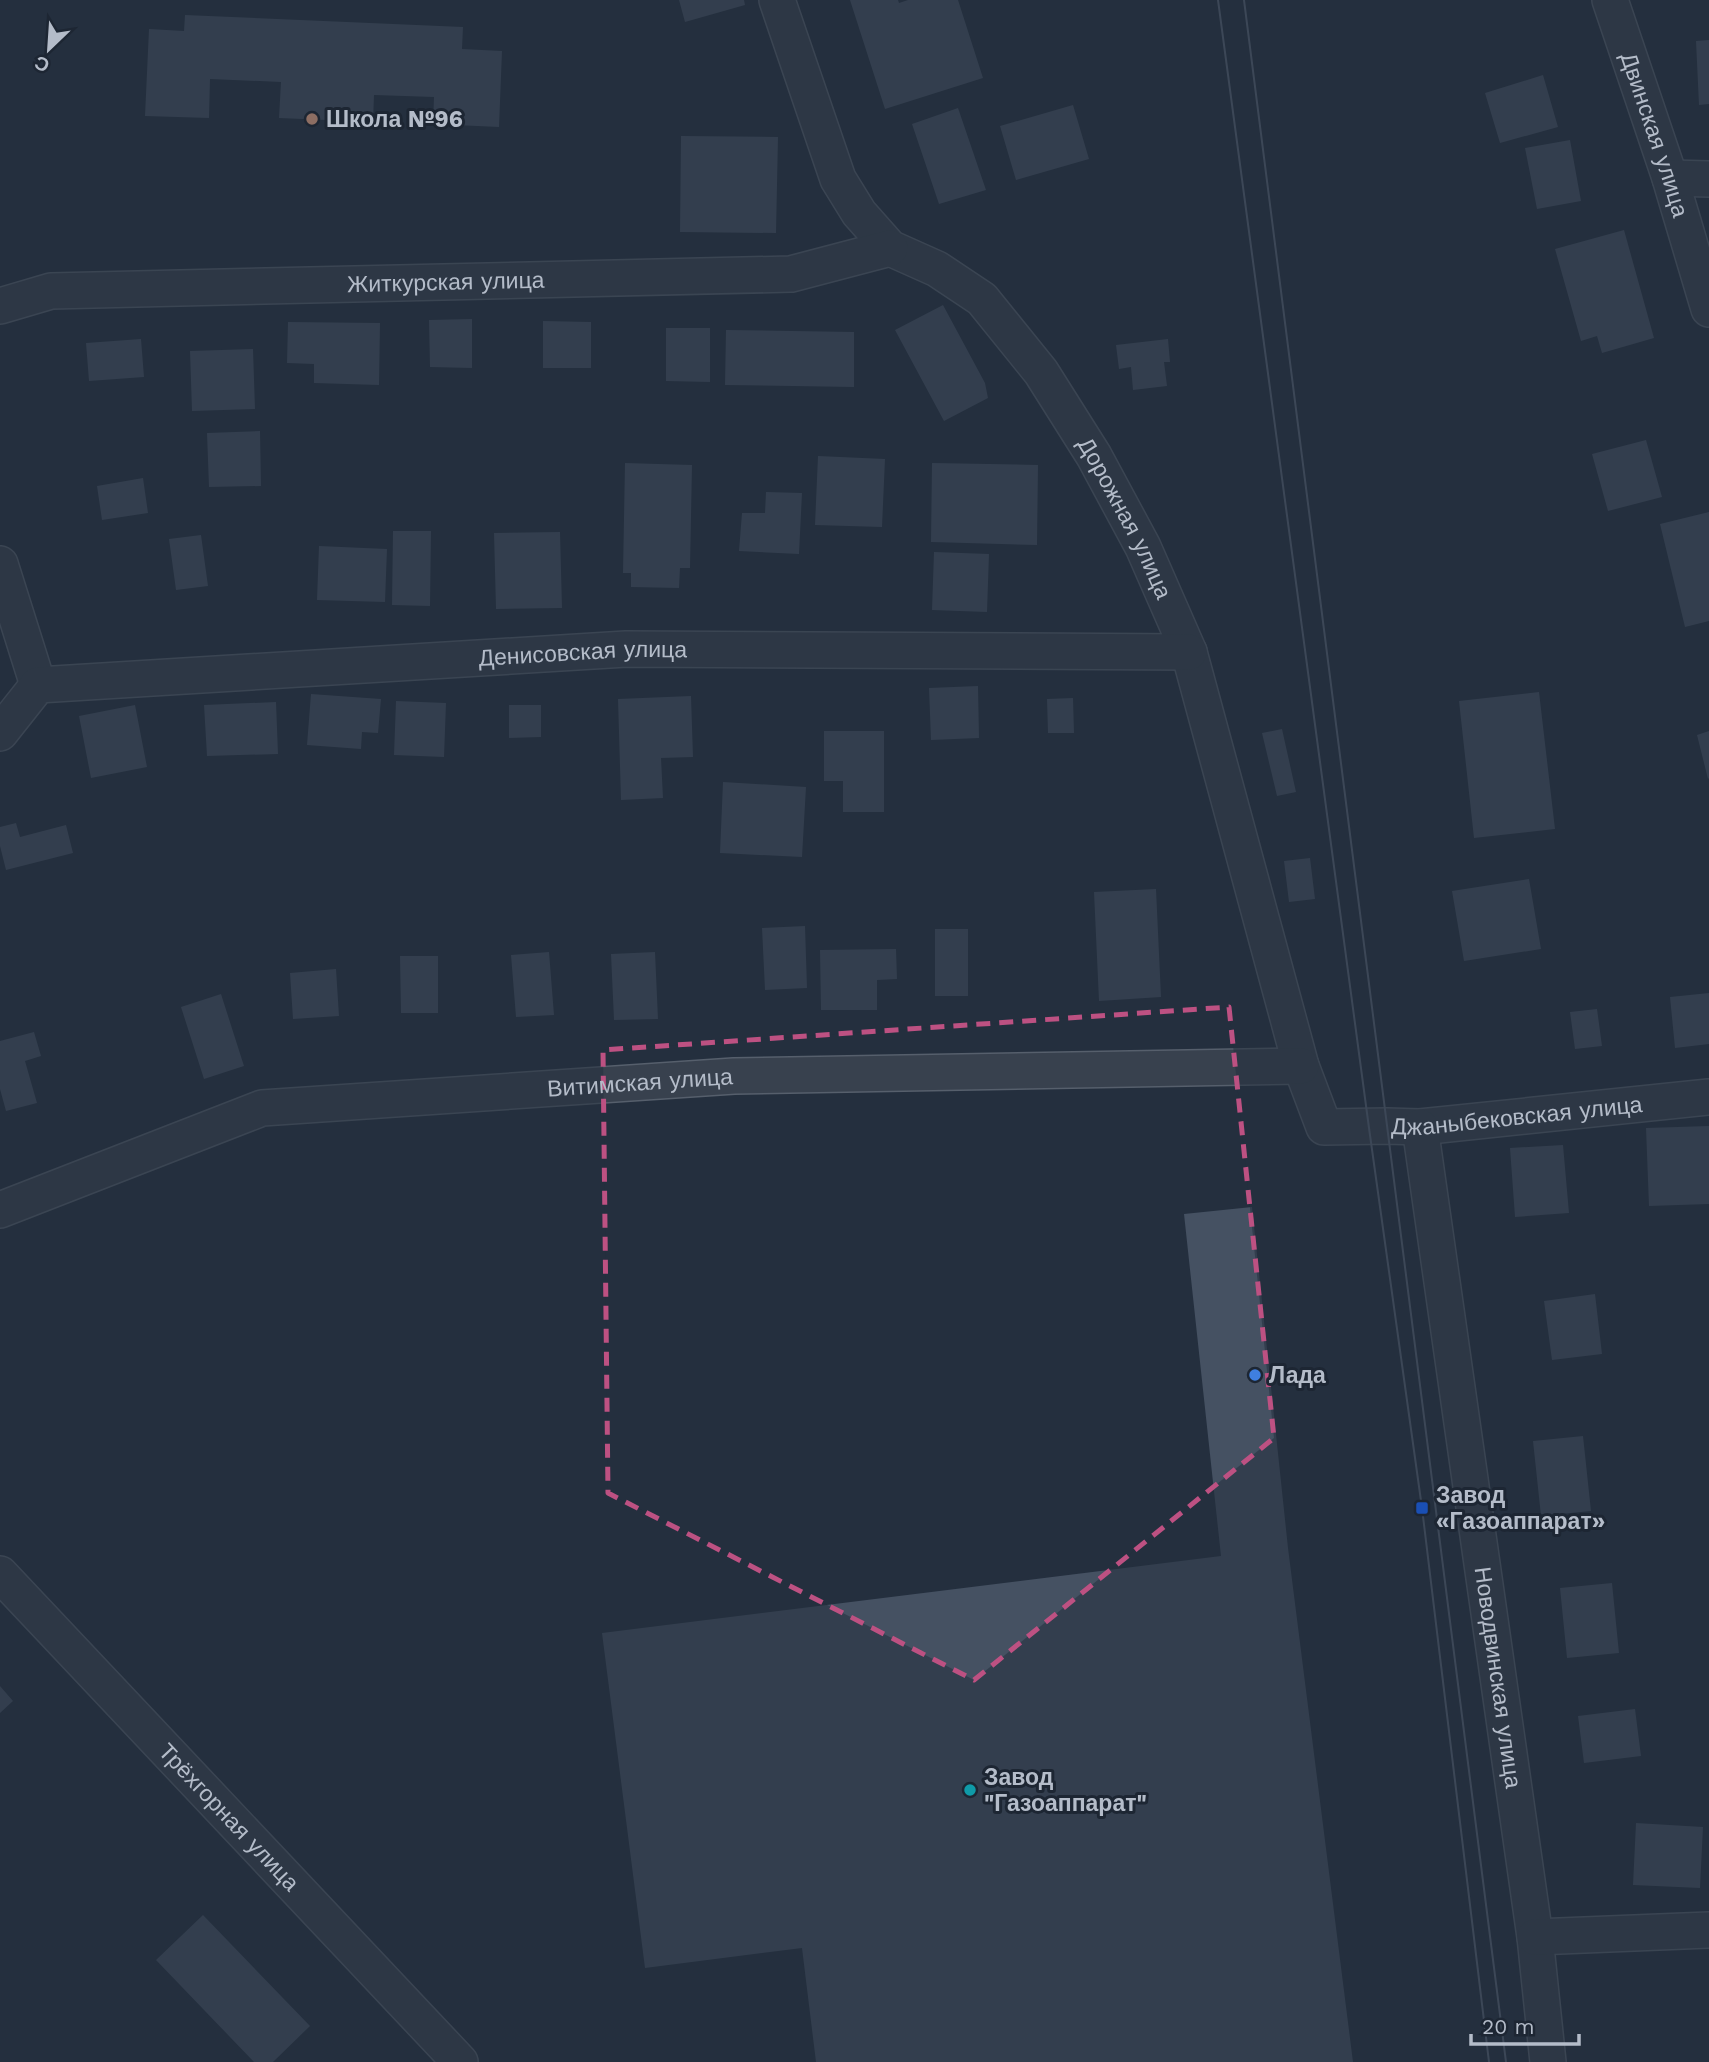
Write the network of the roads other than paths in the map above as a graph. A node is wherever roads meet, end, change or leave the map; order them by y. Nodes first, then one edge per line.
1 (777, 0) edge
2 (1610, 0) edge
3 (1670, 178) junction
4 (1709, 179) edge
5 (890, 248) junction
6 (0, 306) edge
7 (1709, 309) edge
8 (0, 564) edge
9 (1189, 652) junction
10 (38, 685) junction
11 (0, 733) edge
12 (1300, 1066) junction
13 (1709, 1097) edge
14 (1325, 1127) joint
15 (1420, 1128) junction
16 (0, 1210) edge
17 (0, 1574) edge
18 (1709, 1930) edge
19 (1535, 1937) junction
20 (460, 2062) edge
21 (1548, 2062) edge

1 - 5 street, Дорожная улица
2 - 3 street, Двинская улица
3 - 4 street
3 - 7 street, Двинская улица
5 - 6 street, Житкурская улица
5 - 9 street, Дорожная улица
8 - 10 street
9 - 10 street, Денисовская улица
9 - 12 street, Дорожная улица
10 - 11 street
12 - 14 street, Дорожная улица
12 - 16 street, Витимская улица
13 - 15 street, Джаныбековская улица
14 - 15 street, Джаныбековская улица
15 - 19 street, Новодвинская улица
17 - 20 street, Трёхгорная улица
18 - 19 street
19 - 21 street, Новодвинская улица

